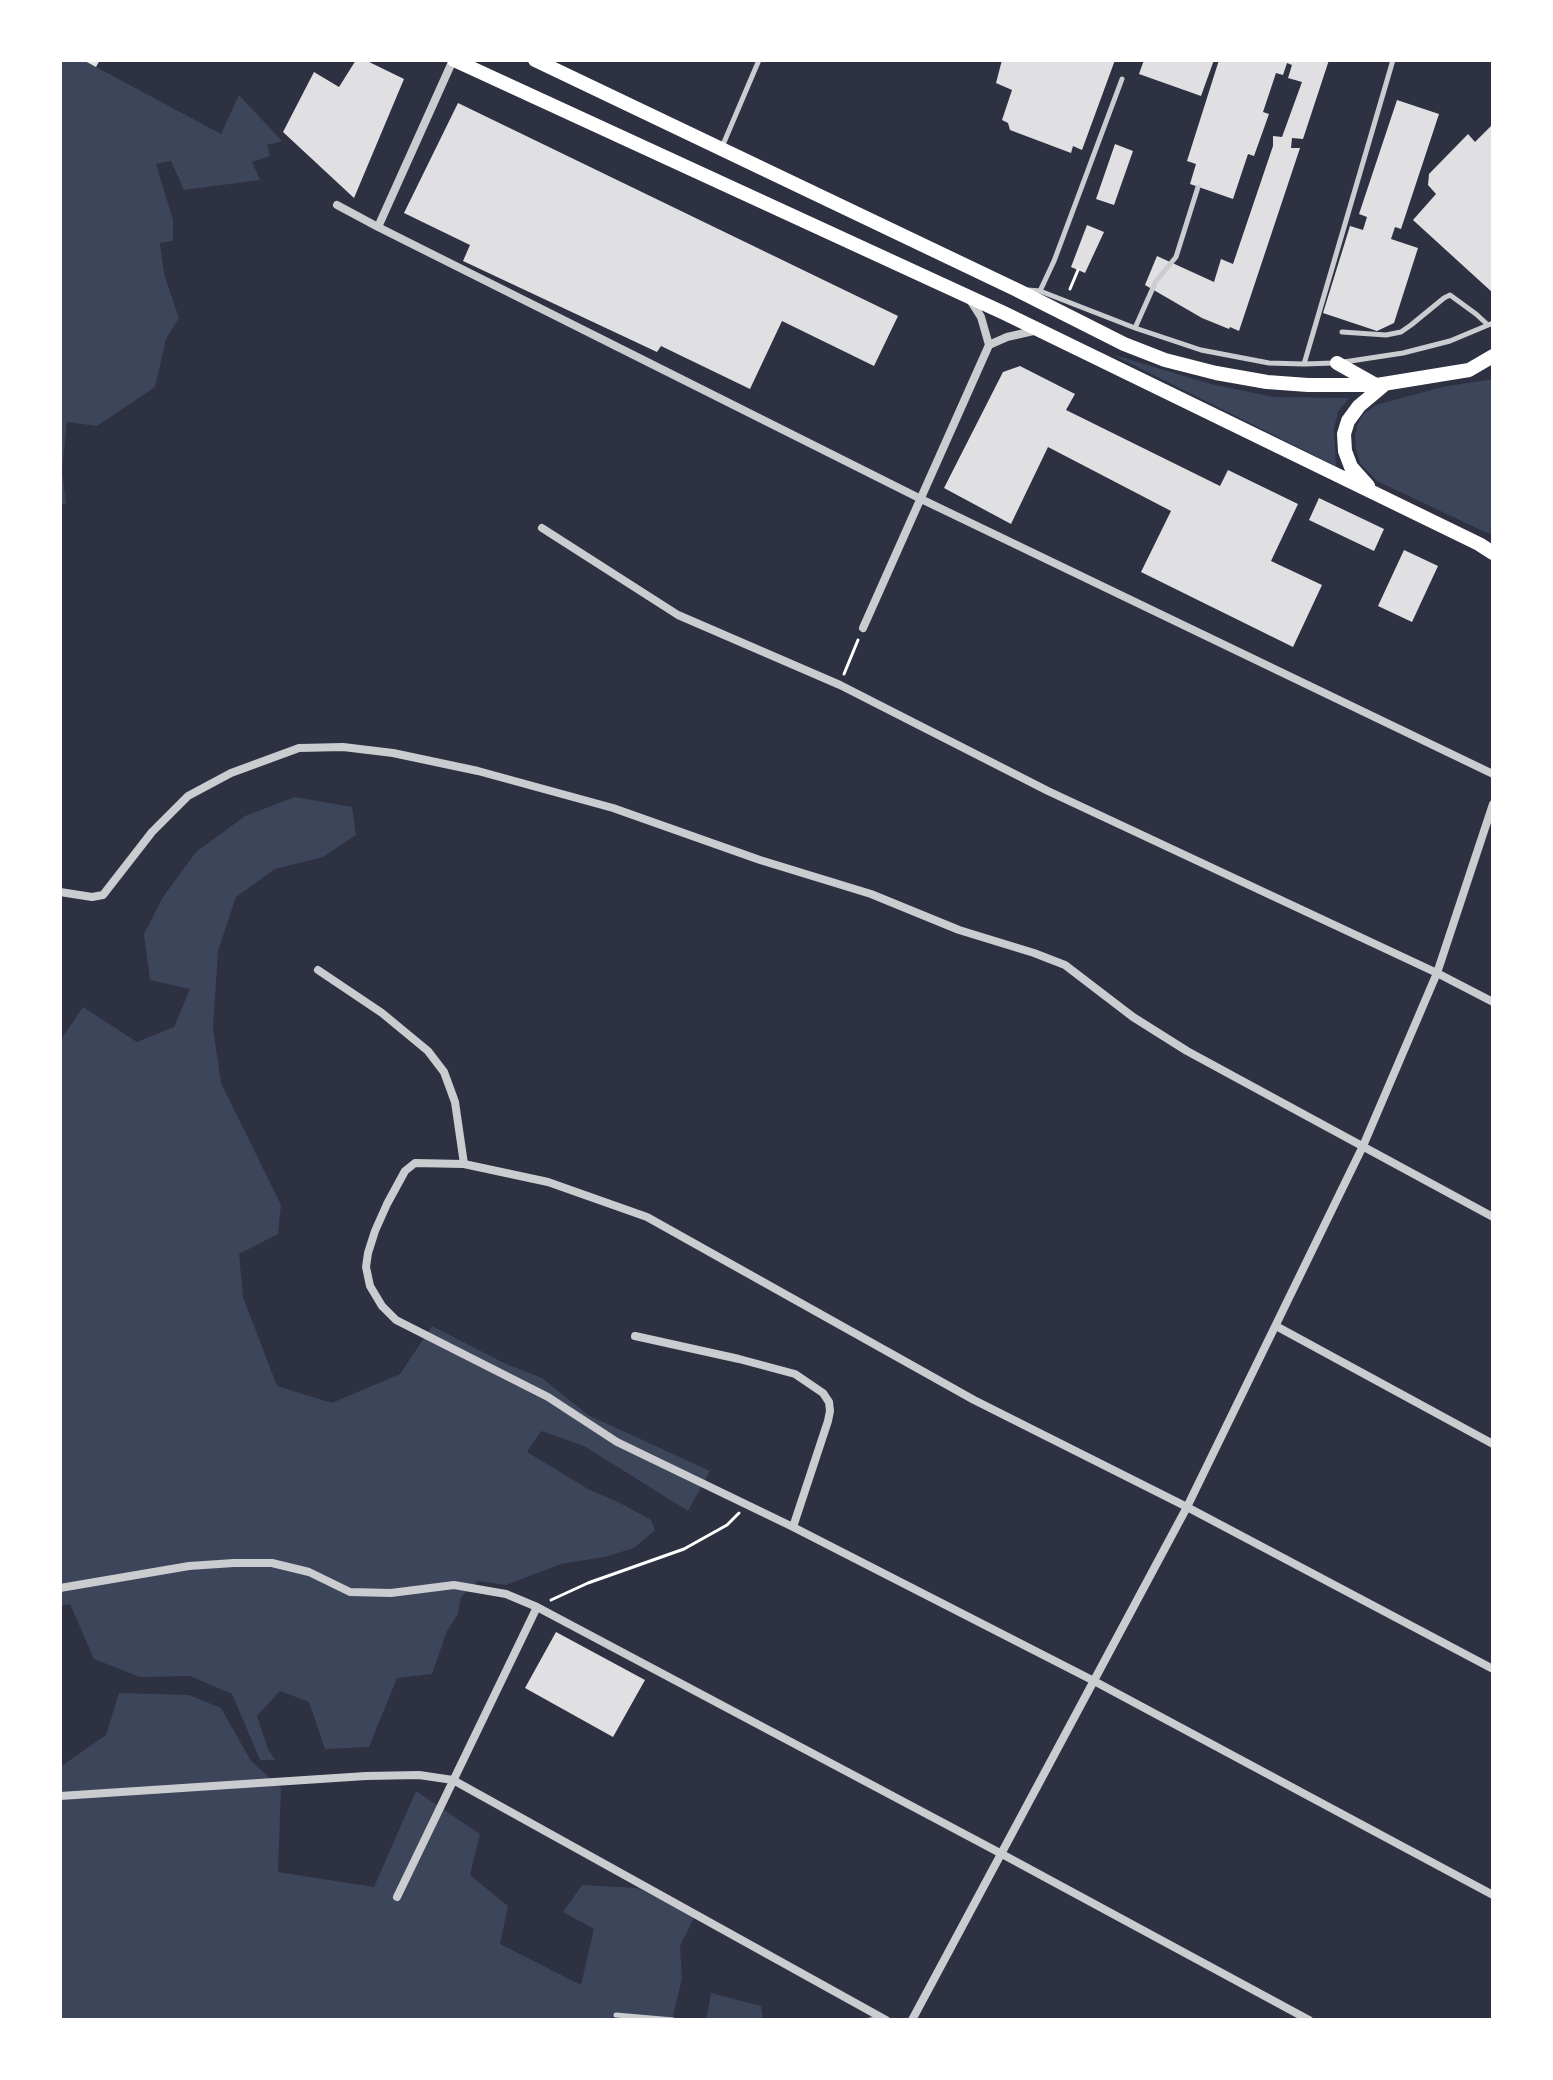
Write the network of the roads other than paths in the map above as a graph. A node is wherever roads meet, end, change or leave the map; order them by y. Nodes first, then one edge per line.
1 (453, 60) edge
2 (535, 60) edge
3 (759, 60) edge
4 (1393, 60) edge
5 (1122, 79) dead end
6 (722, 148) junction
7 (1198, 187) dead end
8 (337, 205) dead end
9 (378, 227) junction
10 (1017, 290) junction
11 (1040, 291) junction
12 (969, 298) junction
13 (1491, 324) edge
14 (1135, 328) junction
15 (1038, 330) junction
16 (1342, 332) dead end
17 (989, 345) junction
18 (1493, 356) edge
19 (1337, 363) junction
20 (1304, 364) junction
21 (1493, 367) edge
22 (1469, 370) junction
23 (1380, 385) junction
24 (1376, 494) junction
25 (921, 499) junction
26 (542, 528) dead end
27 (1488, 548) edge
28 (863, 628) road end
29 (1493, 774) edge
30 (1493, 804) edge
31 (60, 892) edge
32 (318, 970) dead end
33 (1437, 973) junction
34 (1493, 1002) edge
35 (1363, 1146) junction
36 (464, 1164) junction
37 (1493, 1217) edge
38 (1276, 1326) junction
39 (635, 1336) dead end
40 (1493, 1444) edge
41 (1187, 1507) junction
42 (793, 1527) junction
43 (60, 1588) edge
44 (537, 1607) junction
45 (1493, 1669) edge
46 (1094, 1681) junction
47 (453, 1780) junction
48 (60, 1796) edge
49 (1000, 1853) junction
50 (1493, 1895) edge
51 (397, 1897) dead end
52 (616, 2015) dead end
53 (673, 2020) edge
54 (870, 2020) edge
55 (886, 2020) edge
56 (912, 2020) edge
57 (1309, 2020) edge

1 - 9 street
1 - 12 main road
2 - 6 main road
3 - 6 lane
4 - 20 lane
5 - 11 lane
6 - 10 main road
7 - 14 lane
8 - 9 street
9 - 25 street
10 - 11 lane
10 - 23 main road
11 - 14 lane
12 - 15 main road
12 - 17 street
13 - 16 lane
13 - 19 lane
14 - 20 lane
15 - 17 street
15 - 24 main road
17 - 25 street
18 - 22 main road
19 - 20 lane
19 - 23 main road
21 - 22 main road
22 - 23 main road
23 - 24 main road
24 - 27 main road
25 - 28 street
25 - 29 street
26 - 33 street
30 - 33 street
31 - 35 street
32 - 36 street
33 - 34 street
33 - 35 street
35 - 37 street
35 - 38 street
36 - 41 street
36 - 42 street
38 - 40 street
38 - 41 street
39 - 42 street
41 - 45 street
41 - 46 street
42 - 46 street
43 - 44 street
44 - 47 street
44 - 49 street
46 - 49 street
46 - 50 street
47 - 48 street
47 - 51 street
47 - 55 street
49 - 56 street
49 - 57 street
52 - 53 lane
54 - 55 lane

